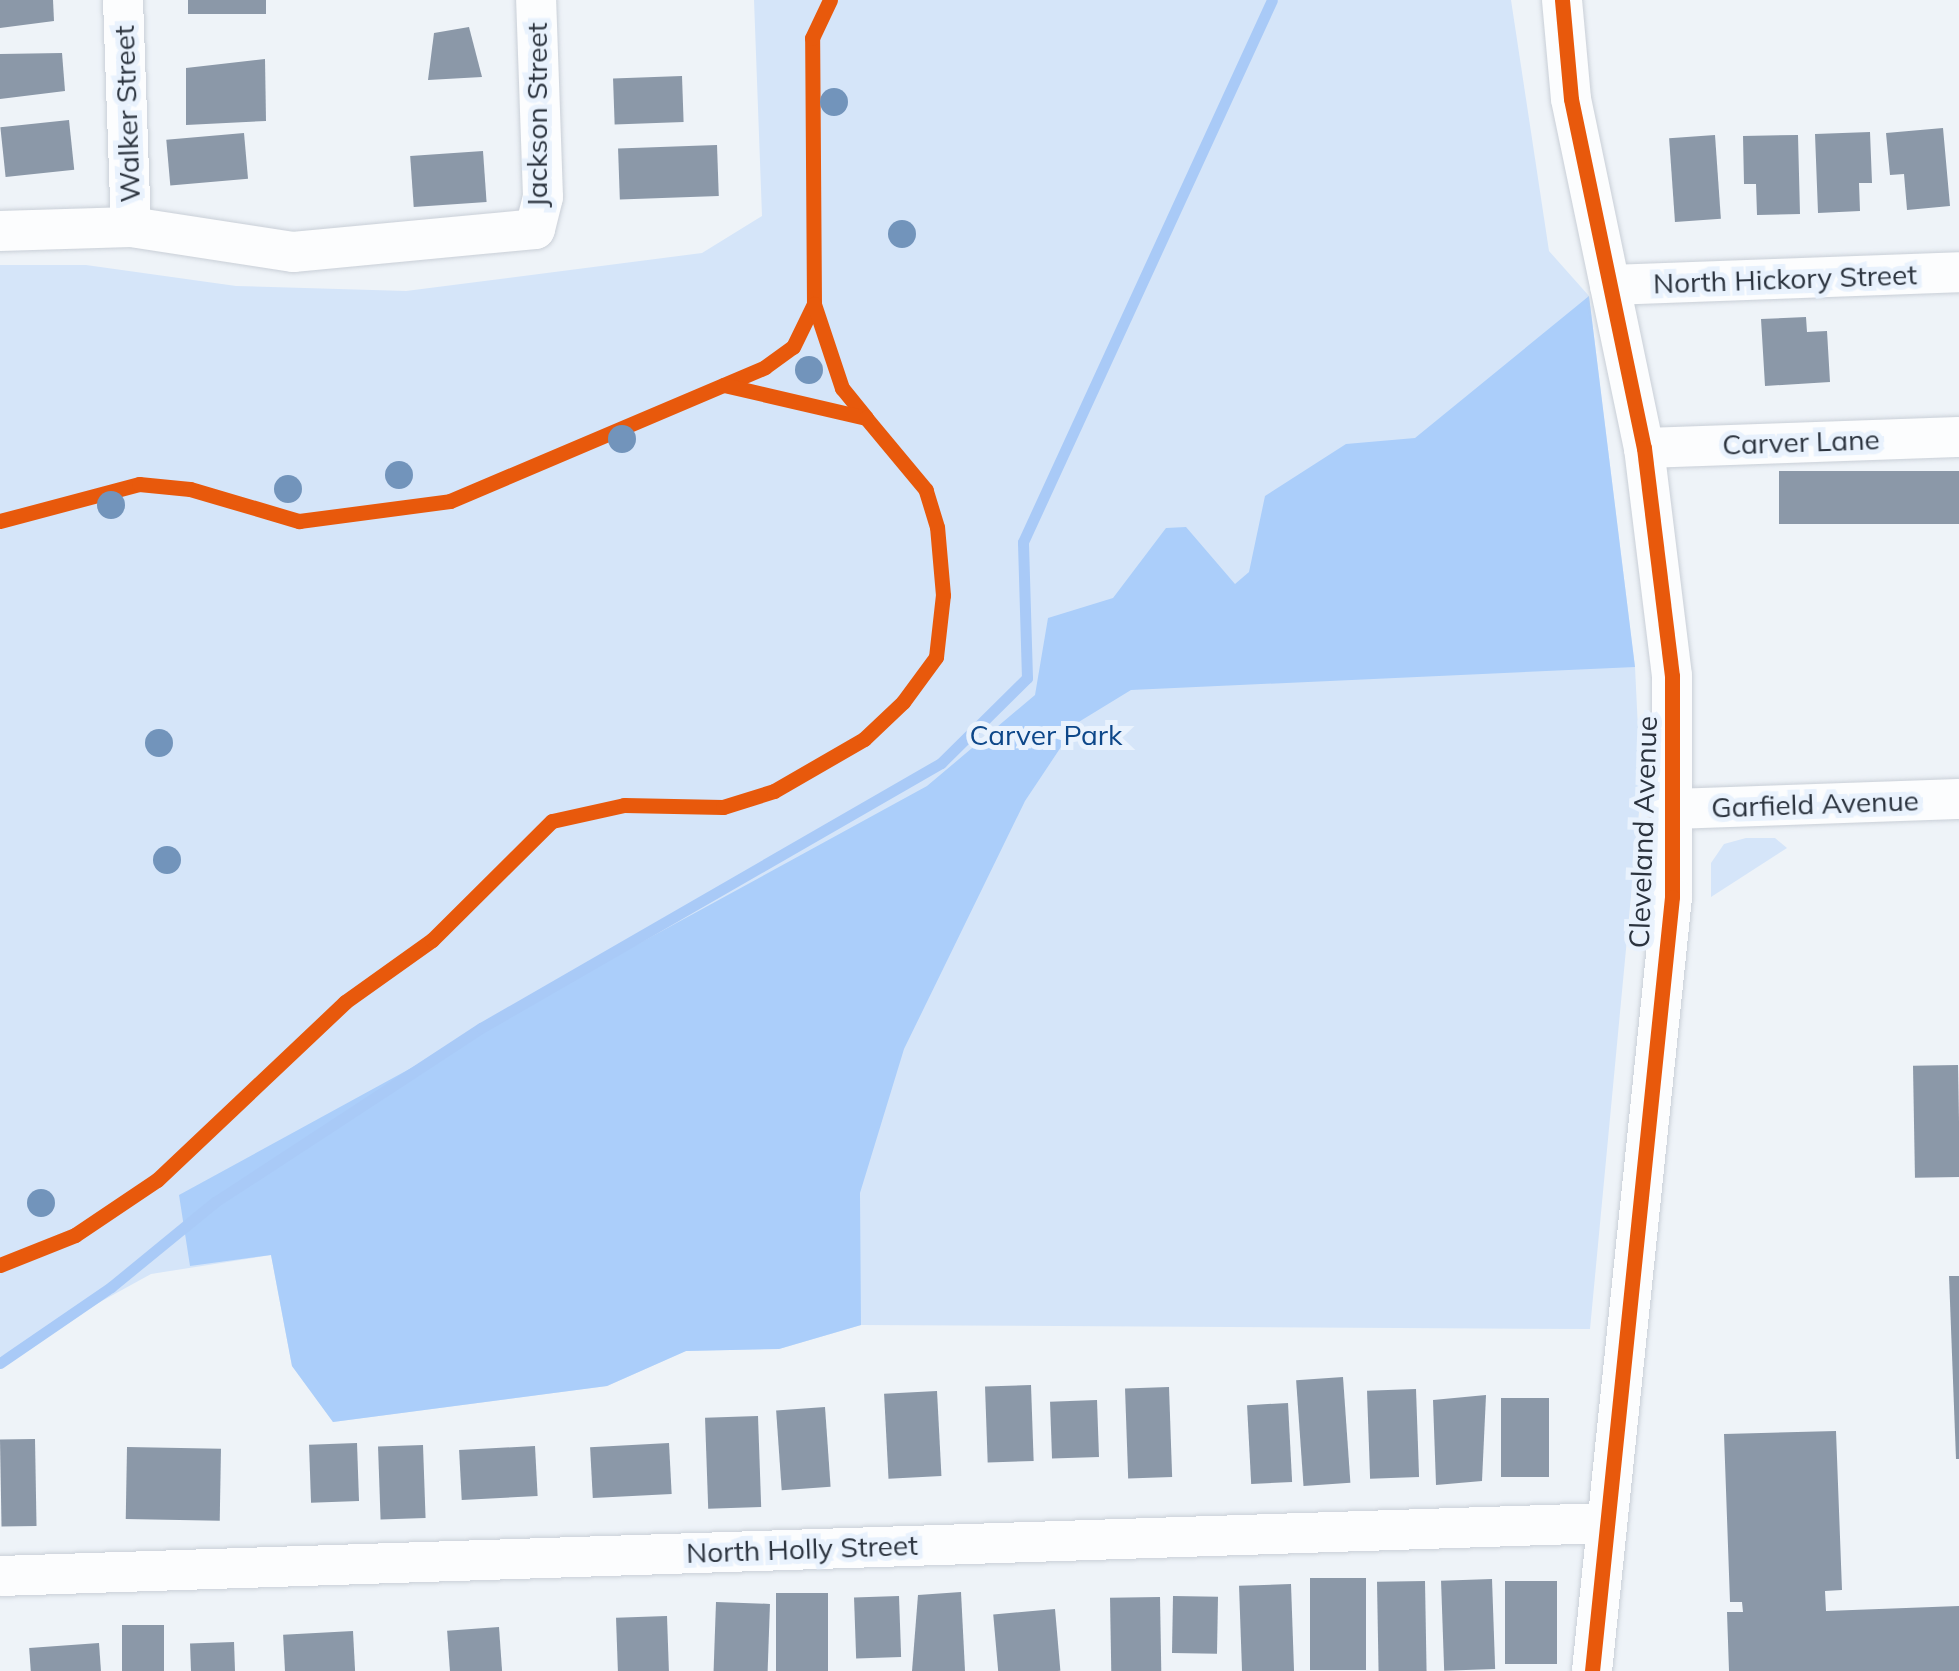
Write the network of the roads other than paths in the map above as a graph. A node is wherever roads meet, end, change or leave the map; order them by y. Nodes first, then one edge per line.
1 (123, 0) edge
2 (536, 0) edge
3 (1562, 0) edge
4 (131, 227) junction
5 (0, 230) edge
6 (1959, 272) edge
7 (1610, 286) junction
8 (1959, 437) edge
9 (1644, 448) junction
10 (1959, 799) edge
11 (1672, 809) junction
12 (1604, 1522) junction
13 (0, 1576) edge
14 (1592, 1671) edge

1 - 4 street, Walker Street
2 - 4 street, Jackson Street
3 - 7 street, Cleveland Avenue
4 - 5 street
6 - 7 street, North Hickory Street
7 - 9 street, Cleveland Avenue
8 - 9 street, Carver Lane
9 - 11 street, Cleveland Avenue
10 - 11 street, Garfield Avenue
11 - 12 street, Cleveland Avenue
12 - 13 street, North Holly Street
12 - 14 street, Cleveland Avenue

